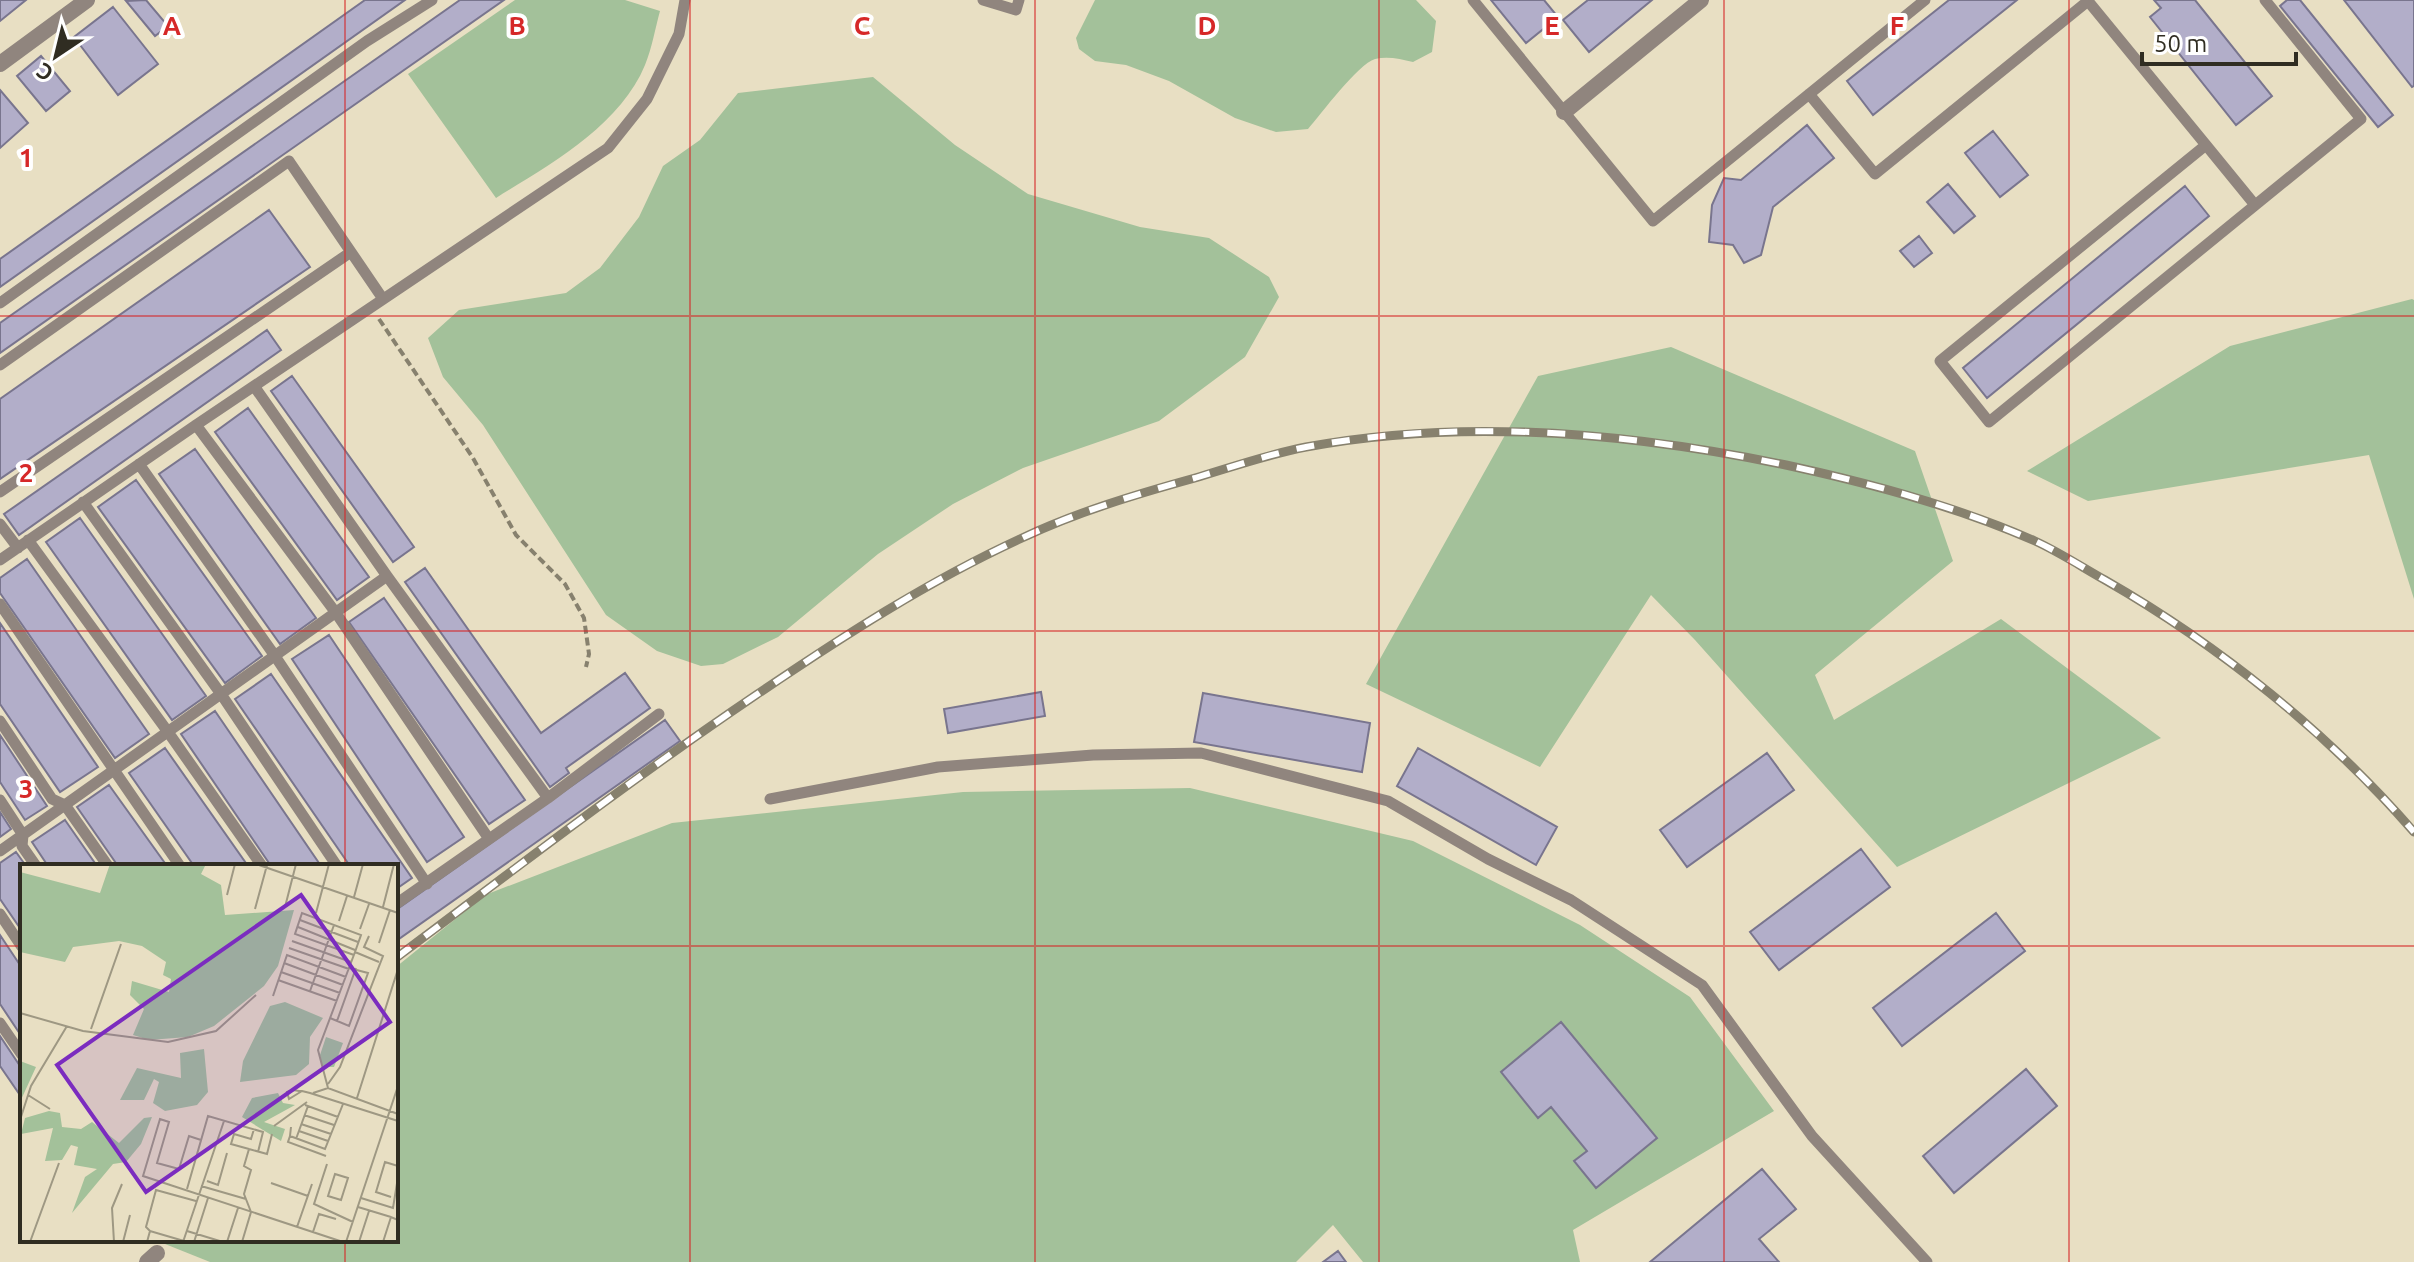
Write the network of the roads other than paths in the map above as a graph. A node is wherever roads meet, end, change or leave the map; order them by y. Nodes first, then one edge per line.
1 (87, 0) edge
2 (432, 0) edge
3 (685, 0) edge
4 (983, 0) edge
5 (1019, 0) edge
6 (1473, 0) edge
7 (1701, 0) edge
8 (1925, 0) edge
9 (2265, 0) edge
10 (0, 64) edge
11 (1809, 94) junction
12 (1564, 112) junction
13 (2206, 145) junction
14 (2255, 205) junction
15 (351, 252) junction
16 (383, 299) junction
17 (0, 303) edge
18 (0, 365) edge
19 (254, 386) junction
20 (196, 425) junction
21 (139, 464) junction
22 (0, 492) edge
23 (83, 502) junction
24 (0, 524) edge
25 (23, 544) junction
26 (0, 560) edge
27 (387, 576) junction
28 (0, 604) edge
29 (336, 613) junction
30 (275, 656) junction
31 (221, 694) junction
32 (659, 714) dead end
33 (0, 721) edge
34 (168, 732) junction
35 (114, 770) junction
36 (548, 798) junction
37 (770, 799) dead end
38 (0, 800) edge
39 (65, 805) junction
40 (23, 835) junction
41 (489, 839) junction
42 (0, 851) edge
43 (35, 864) edge
44 (107, 864) edge
45 (179, 864) edge
46 (261, 864) edge
47 (336, 864) edge
48 (427, 884) junction
49 (398, 903) edge
50 (0, 914) edge
51 (20, 944) edge
52 (0, 1023) edge
53 (20, 1052) edge
54 (1927, 1262) edge

1 - 10 street
2 - 17 lane
3 - 16 lane
4 - 5 lane
6 - 12 lane
7 - 12 street
8 - 11 lane
9 - 14 lane
11 - 12 lane
11 - 13 lane
13 - 14 lane
13 - 14 lane
15 - 16 lane
15 - 18 lane
15 - 22 lane
16 - 19 lane
19 - 20 lane
19 - 27 lane
20 - 21 lane
20 - 29 lane
21 - 23 lane
21 - 30 lane
23 - 25 lane
23 - 31 lane
24 - 25 lane
25 - 26 lane
25 - 34 lane
27 - 29 lane
27 - 36 lane
28 - 35 lane
29 - 30 lane
29 - 41 lane
30 - 31 lane
30 - 48 lane
31 - 34 lane
31 - 47 lane
32 - 36 lane
33 - 39 lane
34 - 35 lane
34 - 46 lane
35 - 39 lane
35 - 45 lane
36 - 41 lane
37 - 54 lane
38 - 40 lane
39 - 40 lane
39 - 44 lane
40 - 42 lane
40 - 43 lane
41 - 48 lane
48 - 49 lane
50 - 51 lane
52 - 53 lane

